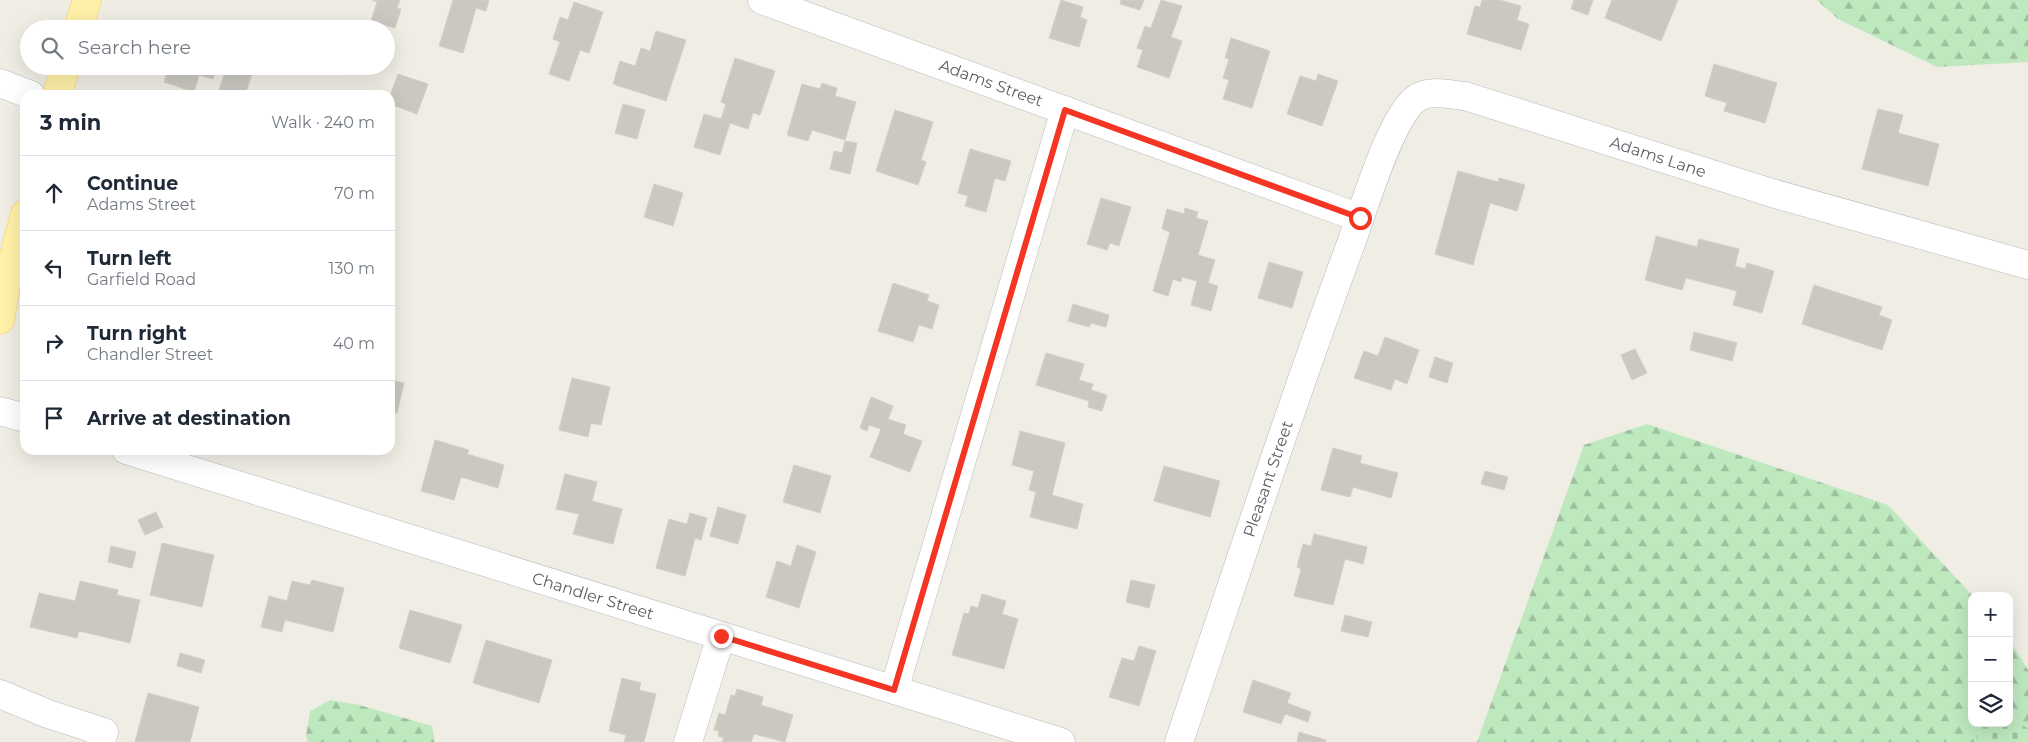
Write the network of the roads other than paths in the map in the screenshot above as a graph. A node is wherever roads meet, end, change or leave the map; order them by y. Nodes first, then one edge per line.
1 (87, 0) edge
2 (762, 0) edge
3 (81, 20) edge
4 (63, 75) edge
5 (0, 82) edge
6 (20, 90) edge
7 (59, 90) edge
8 (1065, 110) junction
9 (1360, 218) junction
10 (20, 234) edge
11 (2028, 265) edge
12 (1, 308) edge
13 (0, 411) edge
14 (20, 417) edge
15 (142, 455) edge
16 (721, 636) junction
17 (894, 690) junction
18 (0, 694) edge
19 (101, 742) edge
20 (688, 742) edge
21 (1061, 742) edge
22 (1179, 742) edge

1 - 3 main road
2 - 8 street, Adams Street
4 - 7 main road
5 - 6 street
8 - 9 street, Adams Street
8 - 17 street
9 - 11 street, Adams Lane
9 - 22 street, Pleasant Street
10 - 12 main road
13 - 14 street
15 - 16 street, Chandler Street
16 - 17 street, Chandler Street
16 - 20 street
17 - 21 street, Chandler Street
18 - 19 street

